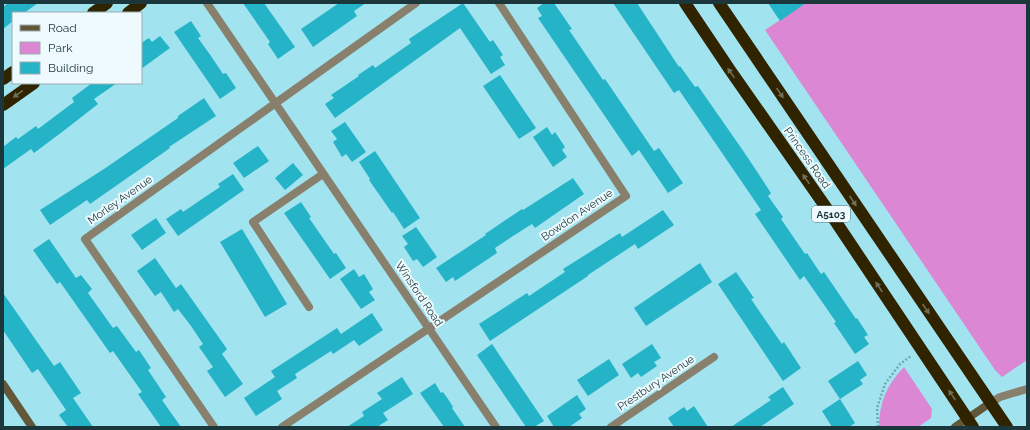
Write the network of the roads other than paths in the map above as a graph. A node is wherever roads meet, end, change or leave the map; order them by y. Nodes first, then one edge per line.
1 (107, 3) edge
2 (141, 3) edge
3 (207, 3) edge
4 (416, 3) edge
5 (499, 3) edge
6 (685, 3) edge
7 (719, 3) edge
8 (94, 12) edge
9 (129, 12) edge
10 (12, 73) edge
11 (3, 79) edge
12 (33, 84) edge
13 (275, 103) junction
14 (3, 106) edge
15 (323, 174) junction
16 (309, 307) dead end
17 (429, 328) junction
18 (714, 357) dead end
19 (3, 384) edge
20 (1027, 389) edge
21 (990, 403) junction
22 (971, 423) edge
23 (32, 427) edge
24 (214, 427) edge
25 (282, 427) edge
26 (496, 427) edge
27 (611, 427) edge
28 (955, 427) edge
29 (1007, 427) edge

1 - 8 highway
2 - 9 highway
3 - 13 street, Winsford Road
4 - 13 street
5 - 17 street, Bowdon Avenue
22 -> 6 highway, Princess Road / A5103
7 -> 21 highway, Princess Road / A5103
10 - 11 highway
12 -> 14 highway
13 - 15 street, Winsford Road
13 - 24 street, Morley Avenue
15 - 16 street
15 - 17 street, Winsford Road
17 - 25 street
17 - 26 street, Winsford Road
18 - 27 street, Prestbury Avenue
19 - 23 street
20 - 21 street
21 - 22 street
21 - 29 highway, Princess Road / A5103
22 - 28 street

